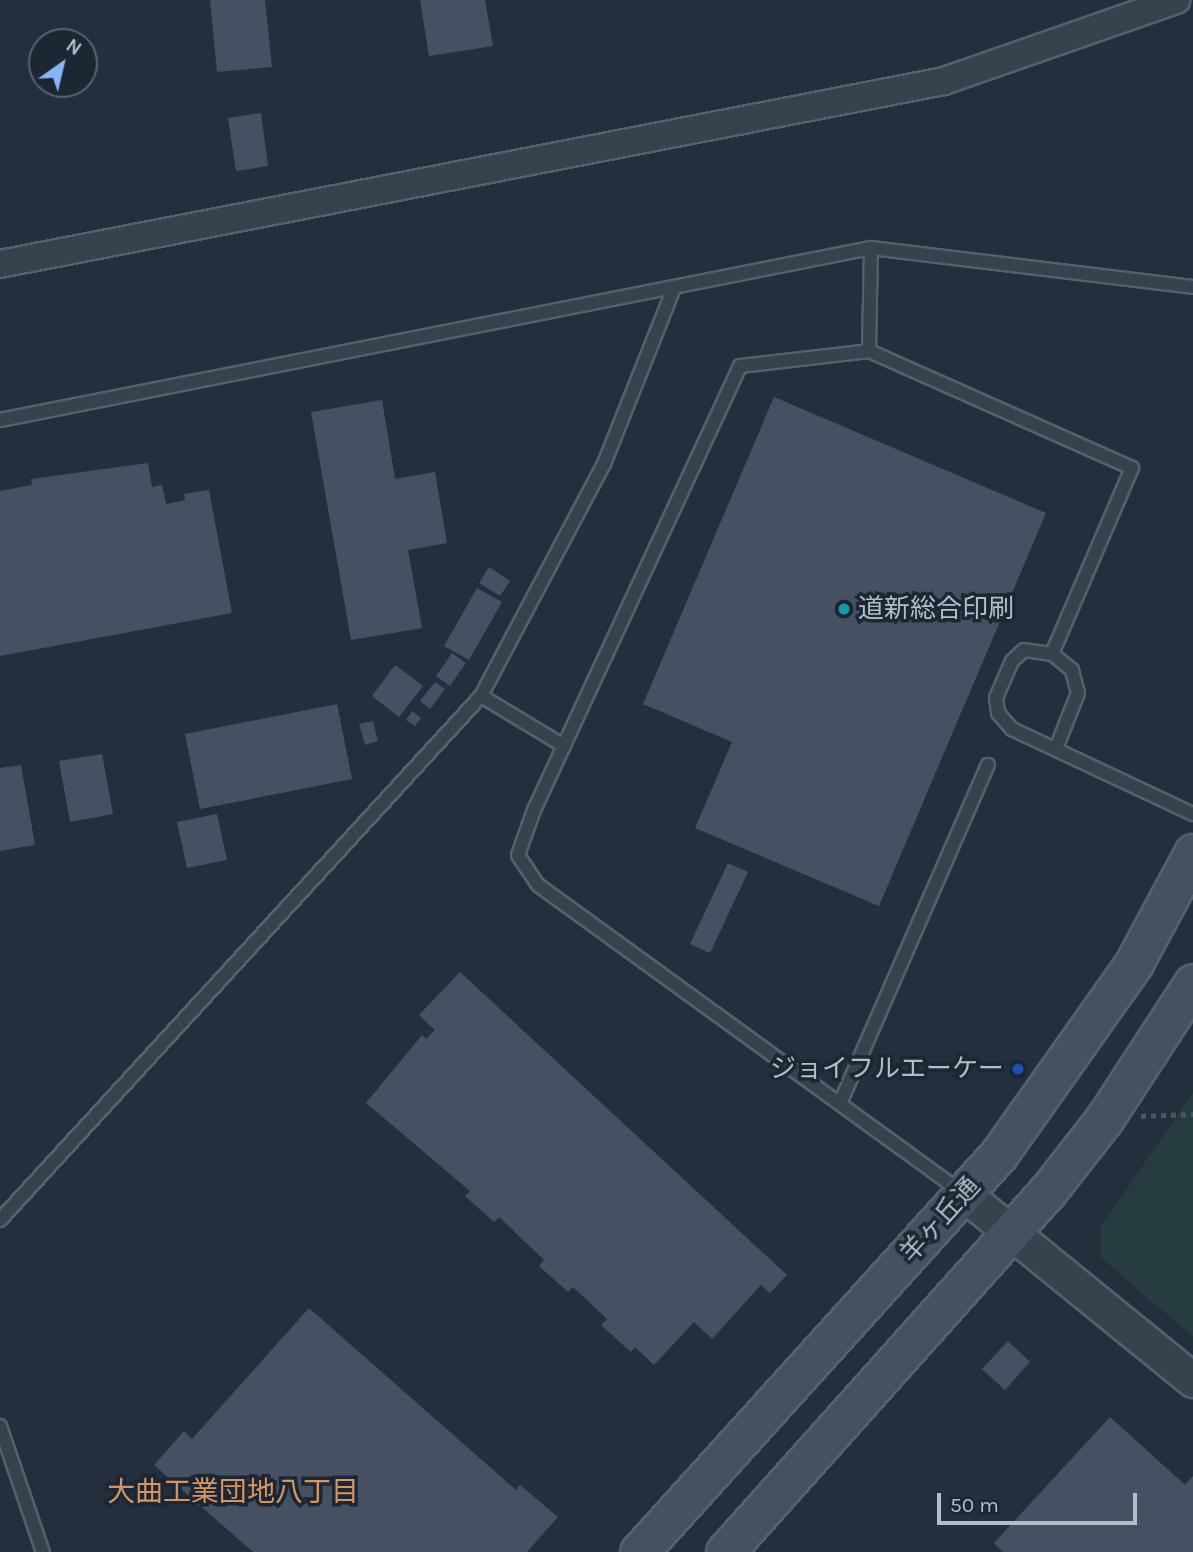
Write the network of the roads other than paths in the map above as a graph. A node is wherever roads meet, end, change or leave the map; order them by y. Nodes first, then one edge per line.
1 (1176, 0) edge
2 (871, 248) junction
3 (0, 264) edge
4 (1193, 287) edge
5 (674, 288) junction
6 (869, 351) junction
7 (0, 420) edge
8 (1052, 654) junction
9 (481, 695) junction
10 (564, 746) junction
11 (1056, 746) junction
12 (988, 765) dead end
13 (1193, 814) edge
14 (1193, 853) edge
15 (1193, 983) edge
16 (841, 1101) junction
17 (964, 1194) junction
18 (0, 1220) edge
19 (1013, 1232) junction
20 (1193, 1380) edge
21 (0, 1426) edge
22 (43, 1552) edge
23 (639, 1552) edge
24 (725, 1552) edge

1 - 3 street
2 - 4 lane
2 - 5 lane
2 - 6 lane
5 - 7 lane
5 - 9 lane
6 - 8 lane
6 - 10 lane
8 - 11 lane
8 - 11 lane
9 - 10 lane
9 - 18 lane
10 - 16 lane
11 - 13 lane
12 - 16 lane
14 - 17 main road, 羊ヶ丘通
15 - 19 main road
16 - 17 lane
17 - 19 street
17 - 23 main road, 羊ヶ丘通
19 - 20 street
19 - 24 main road
21 - 22 lane

